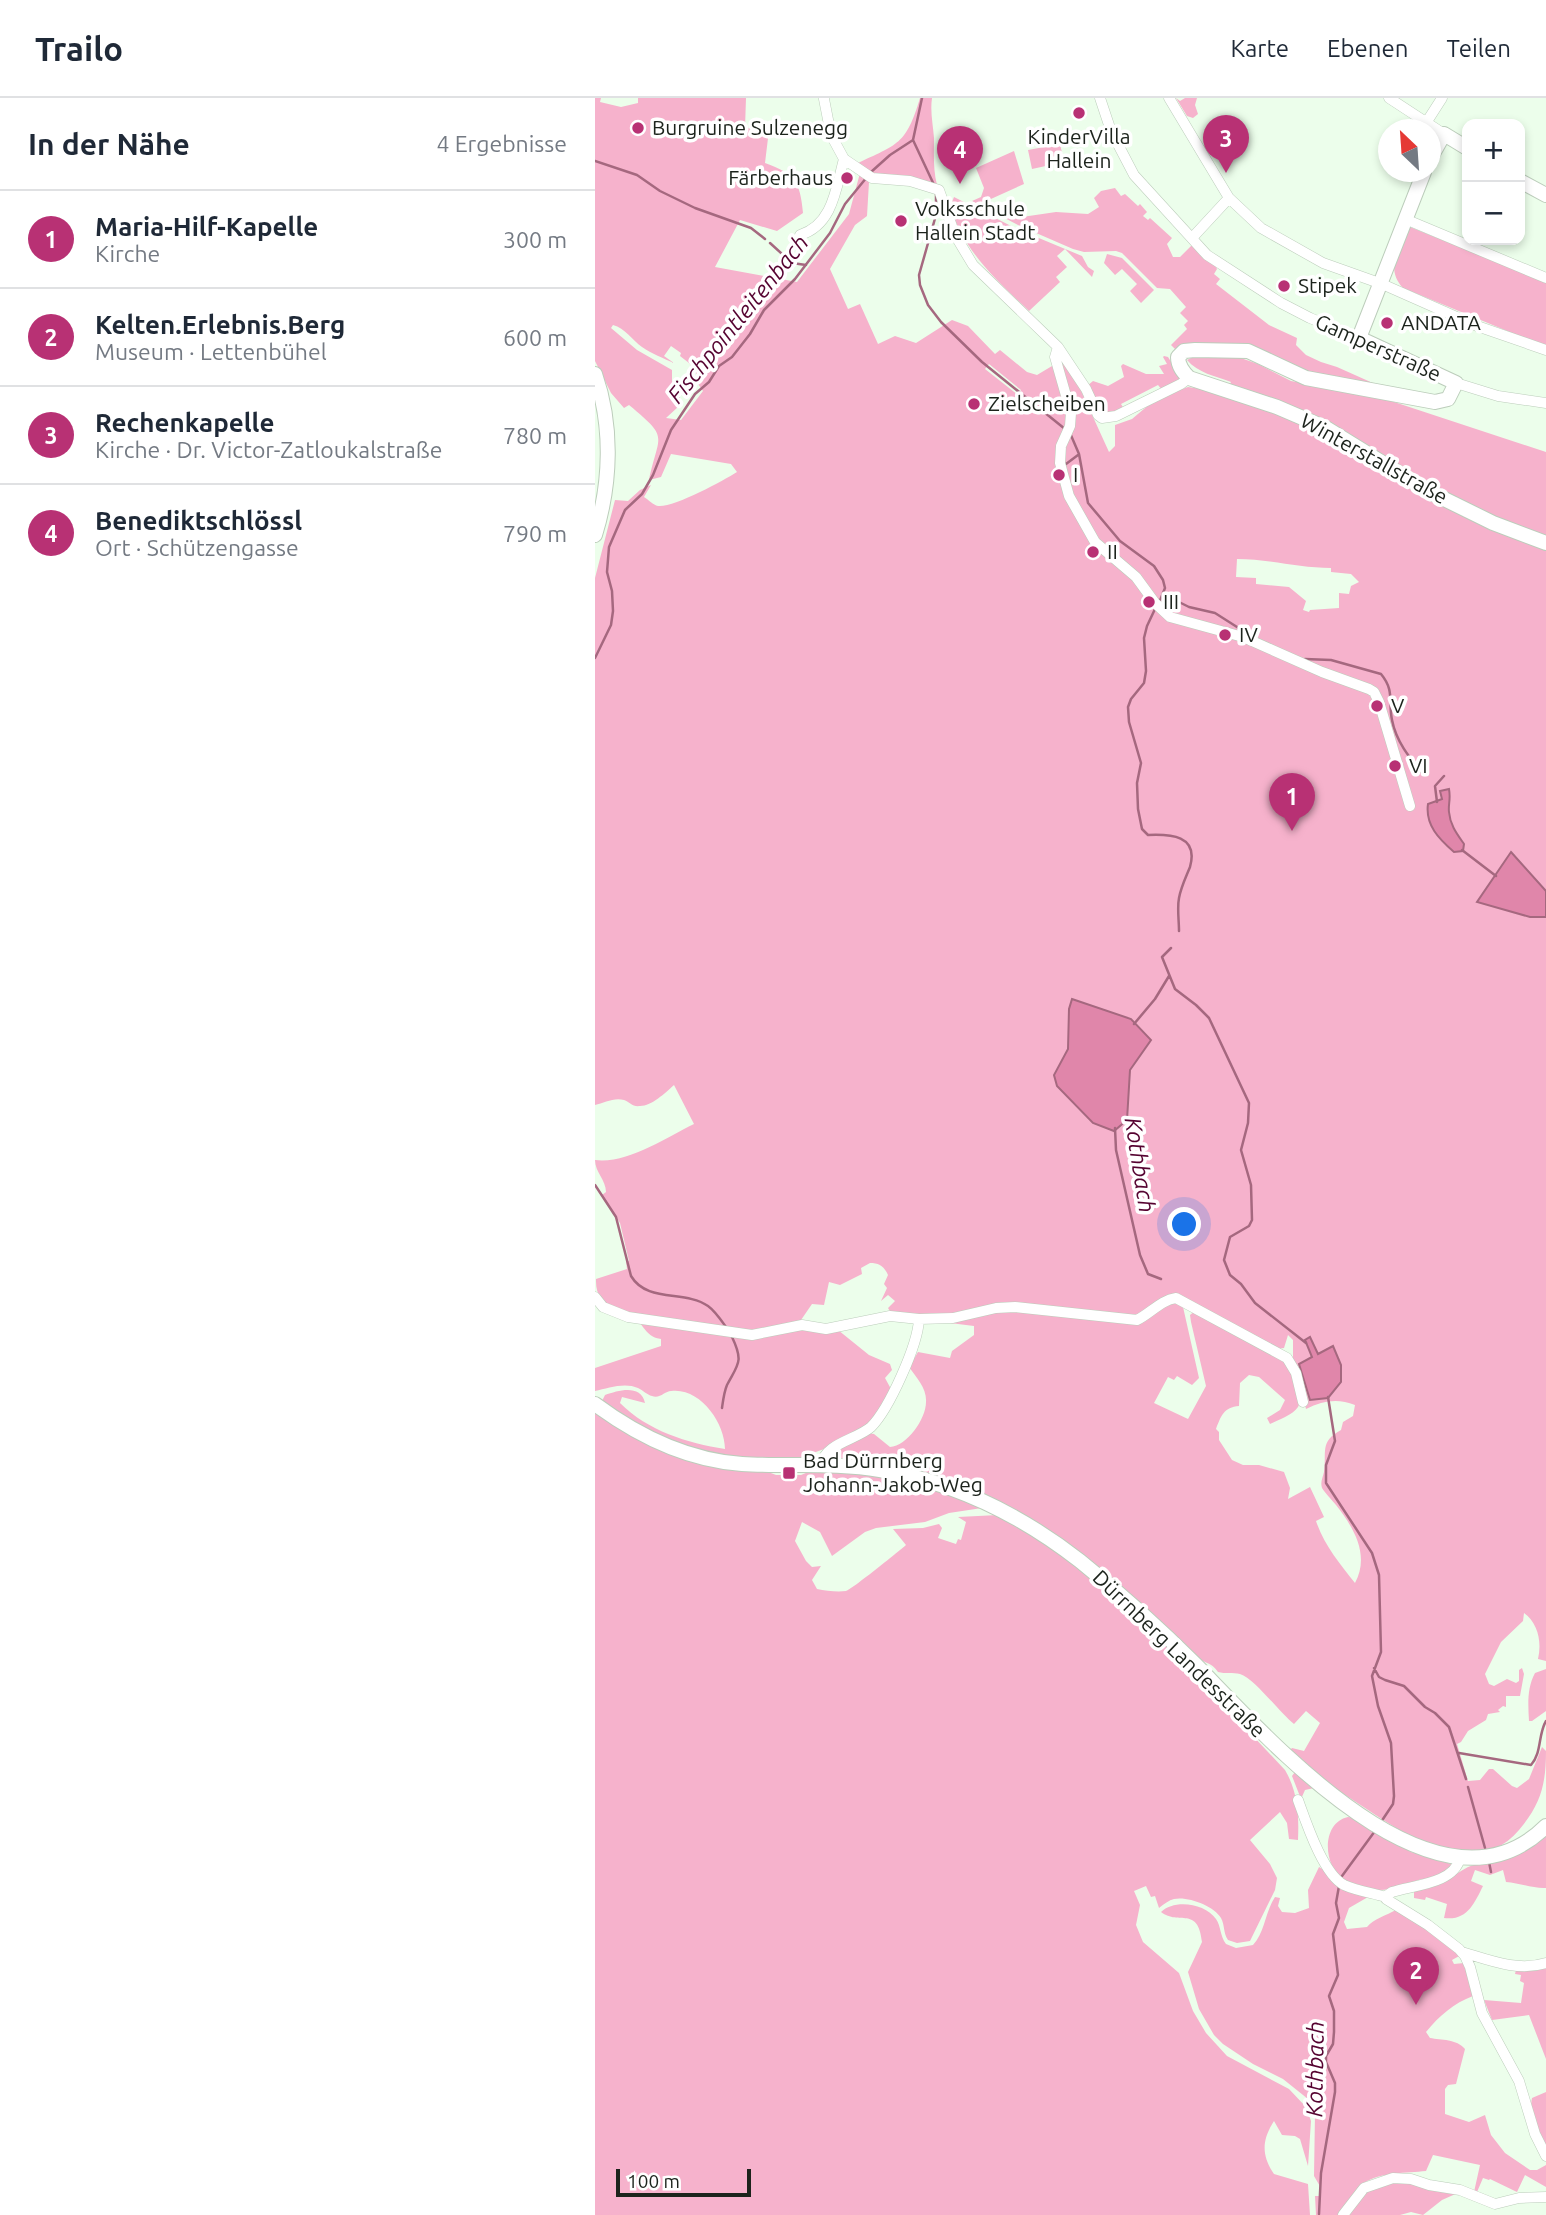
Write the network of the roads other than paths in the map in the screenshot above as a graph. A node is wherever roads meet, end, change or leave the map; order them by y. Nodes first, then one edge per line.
1 (823, 98) edge
2 (1100, 98) edge
3 (1169, 98) edge
4 (1389, 98) edge
5 (1442, 98) edge
6 (1421, 119) edge
7 (1428, 119) edge
8 (1441, 132) edge
9 (1444, 134) junction
10 (1441, 139) edge
11 (1462, 146) edge
12 (844, 159) junction
13 (1419, 182) edge
14 (1522, 182) edge
15 (1546, 195) edge
16 (1229, 198) junction
17 (1405, 219) junction
18 (800, 235) dead end
19 (1192, 238) junction
20 (1546, 278) edge
21 (1382, 284) junction
22 (1359, 338) junction
23 (1058, 347) junction
24 (1546, 350) edge
25 (595, 374) edge
26 (1189, 378) junction
27 (1456, 383) junction
28 (1546, 403) edge
29 (595, 535) edge
30 (1546, 543) edge
31 (1410, 806) dead end
32 (595, 1297) edge
33 (919, 1319) junction
34 (1303, 1402) dead end
35 (595, 1404) edge
36 (821, 1465) junction
37 (1298, 1800) dead end
38 (1546, 1826) edge
39 (1460, 1858) junction
40 (1386, 1897) junction
41 (1462, 1952) junction
42 (1484, 1958) junction
43 (1546, 1963) edge
44 (1470, 1967) junction
45 (1546, 2156) edge
46 (1545, 2196) edge
47 (1343, 2215) edge

1 - 12 street
2 - 19 street, Gamperstraße
3 - 16 street
4 - 6 street
5 - 7 street
8 - 9 street
9 - 10 main road
9 - 11 main road
12 - 18 street
12 - 23 street
13 - 17 main road
14 - 15 main road
16 - 19 street
16 - 21 street
17 - 20 street
17 - 21 main road
19 - 22 street, Gamperstraße
21 - 22 main road
21 - 24 street
22 - 27 main road, Gamperstraße
23 - 26 street
23 - 31 street
25 - 29 main road
26 - 27 main road, Winterstallstraße
26 - 30 main road, Winterstallstraße
27 - 28 street, Gamperstraße
32 - 33 street
33 - 34 street
33 - 36 street
35 - 36 main road, Dürrnberg Landesstraße
36 - 39 main road, Dürrnberg Landesstraße
37 - 40 street
38 - 39 main road, Dürrnberg Landesstraße
39 - 40 street
40 - 41 street
41 - 42 street
41 - 44 street
42 - 43 street
42 - 44 street
44 - 45 street
46 - 47 street

